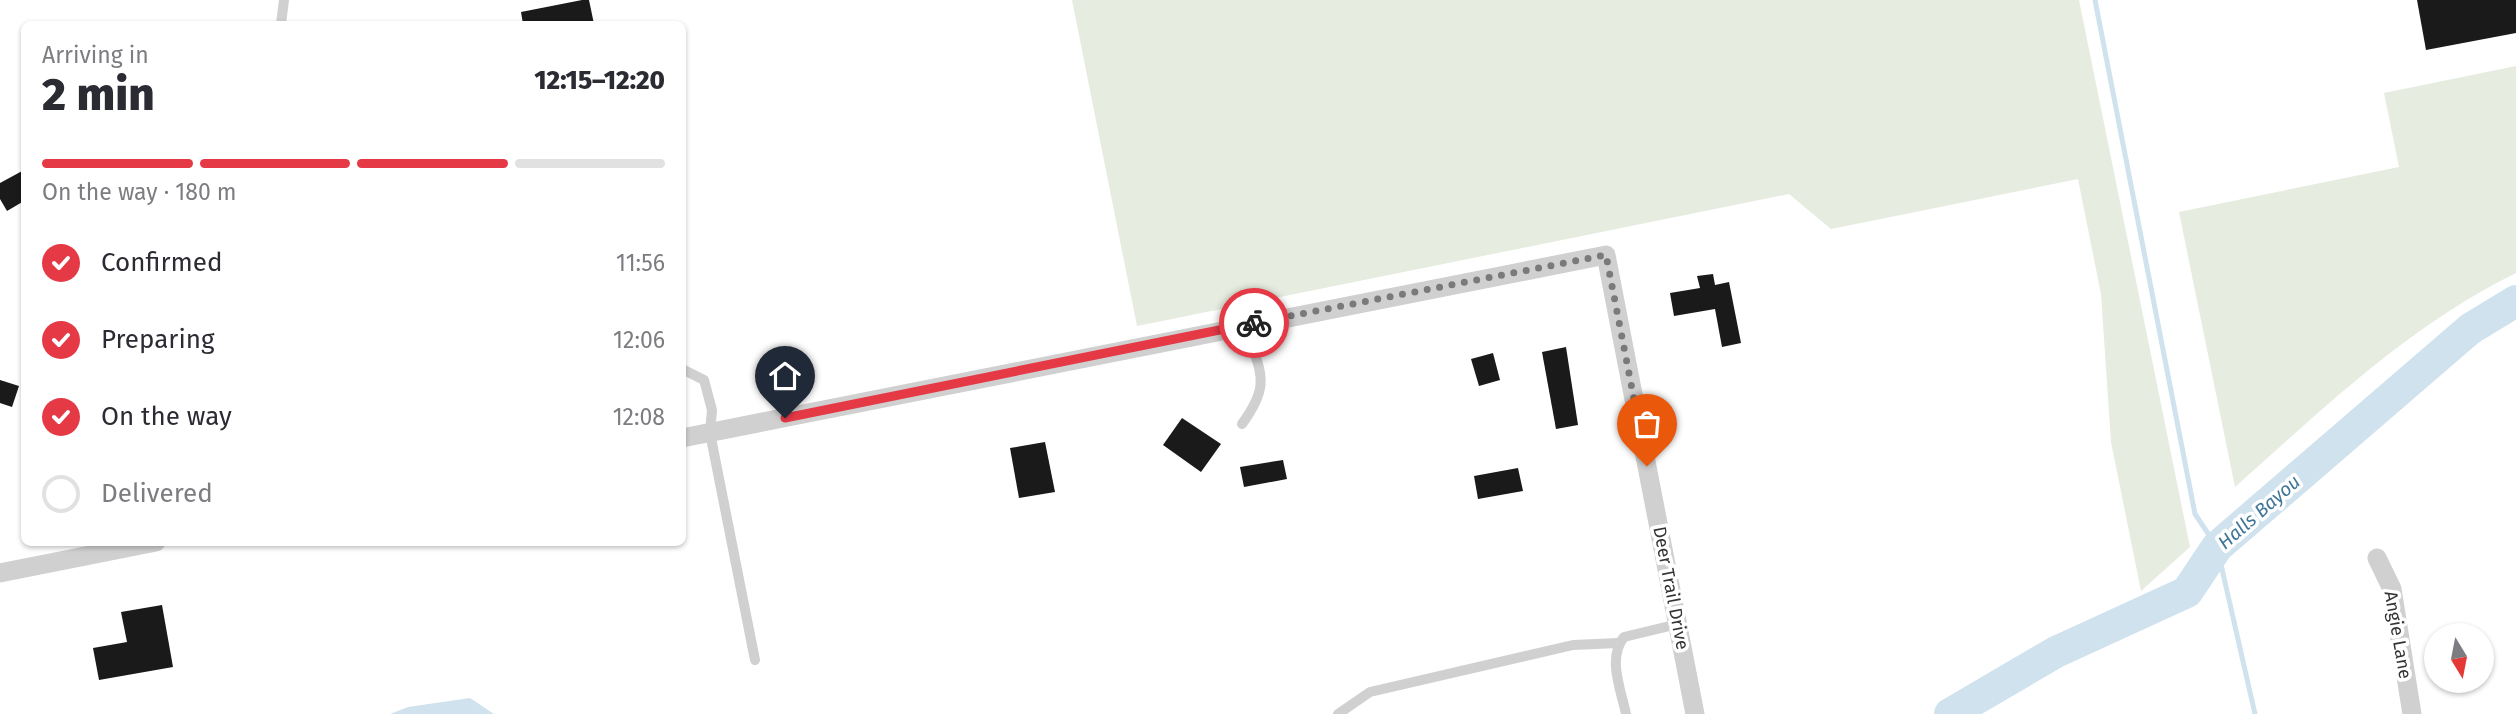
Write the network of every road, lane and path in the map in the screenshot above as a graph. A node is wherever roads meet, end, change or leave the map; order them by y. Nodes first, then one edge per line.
1 (284, 0) edge
2 (281, 21) edge
3 (1245, 325) junction
4 (686, 371) edge
5 (1242, 424) dead end
6 (710, 432) junction
7 (686, 437) edge
8 (136, 546) edge
9 (2377, 558) dead end
10 (0, 573) edge
11 (1678, 624) junction
12 (1618, 643) junction
13 (755, 660) dead end
14 (1338, 714) edge
15 (1626, 714) edge
16 (1695, 714) edge
17 (2412, 714) edge

1 - 2 lane
3 - 5 lane
3 - 6 street
3 - 11 street, Deer Trail Drive
4 - 6 lane
6 - 7 street
6 - 13 lane
8 - 10 street
9 - 17 street, Angie Lane
11 - 12 lane
11 - 16 street, Deer Trail Drive
12 - 14 lane
12 - 15 lane

